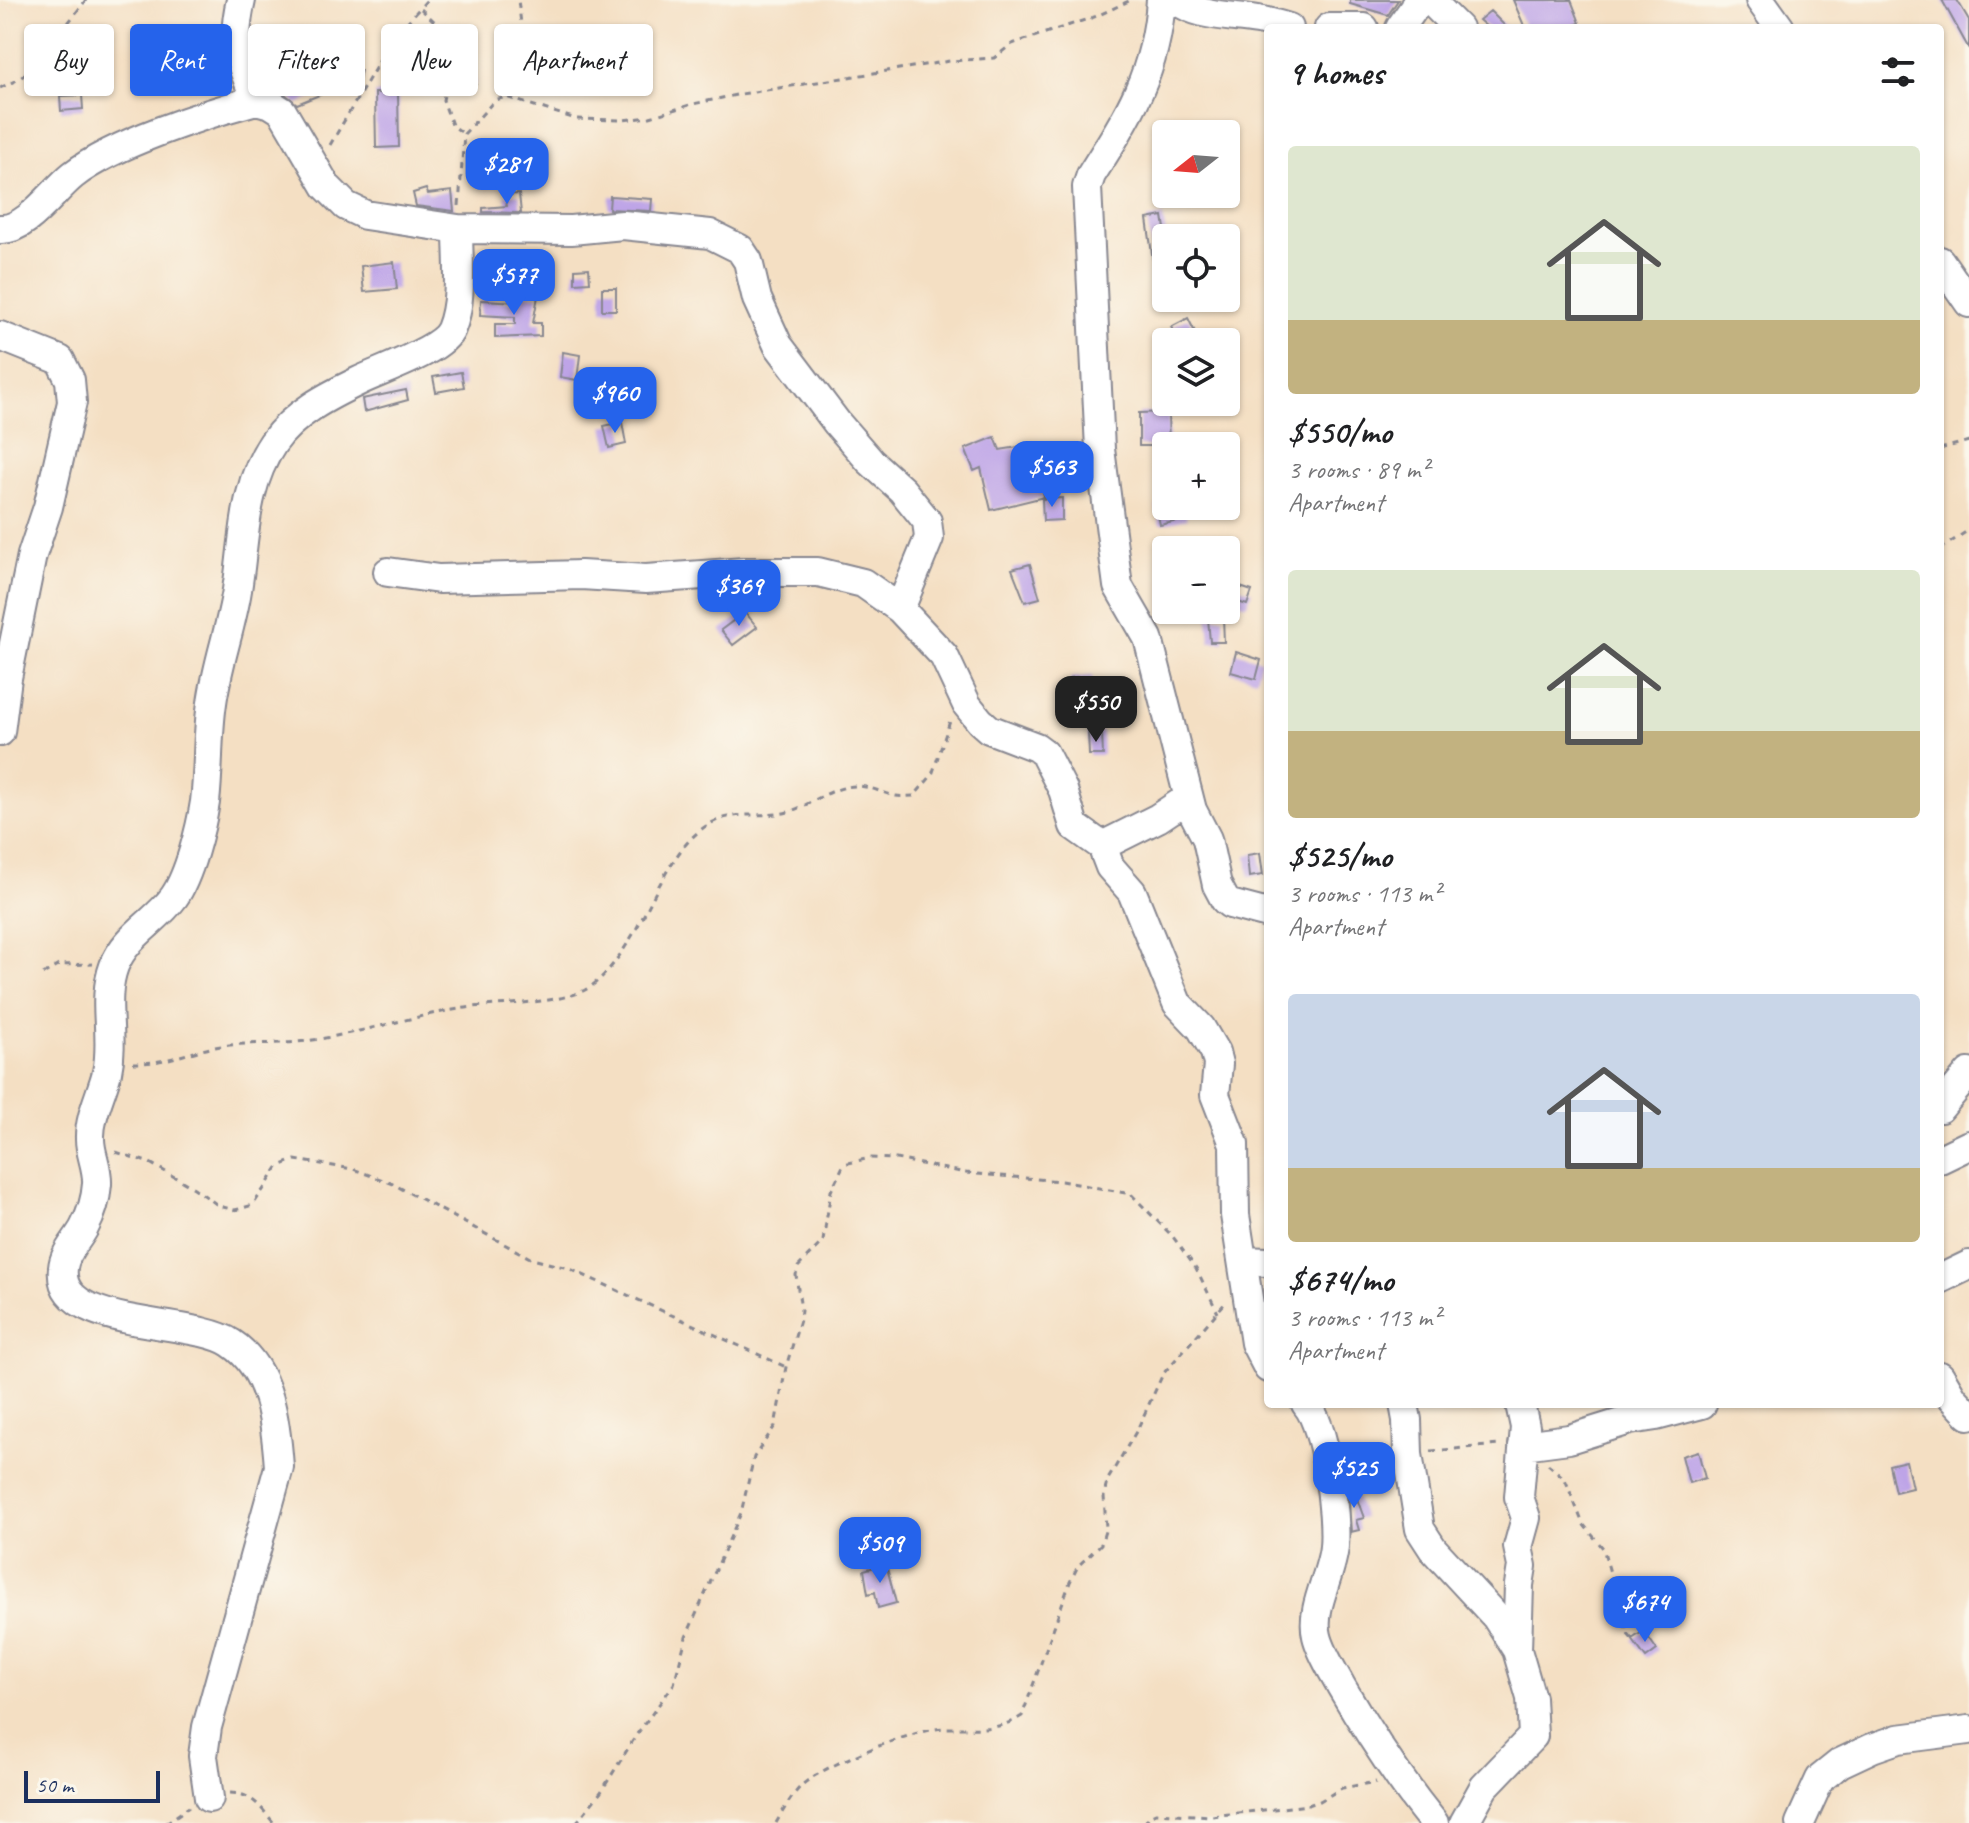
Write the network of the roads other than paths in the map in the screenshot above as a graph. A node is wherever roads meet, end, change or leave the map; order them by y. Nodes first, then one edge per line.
1 (241, 0) edge
2 (1161, 0) edge
3 (1176, 0) edge
4 (1417, 0) edge
5 (1430, 0) edge
6 (1274, 24) edge
7 (1403, 24) edge
8 (1454, 24) edge
9 (256, 100) junction
10 (0, 229) edge
11 (458, 229) junction
12 (1944, 267) edge
13 (1969, 303) edge
14 (0, 336) edge
15 (388, 572) dead end
16 (900, 609) junction
17 (0, 732) edge
18 (1188, 798) junction
19 (1102, 846) junction
20 (1264, 913) edge
21 (1969, 1073) edge
22 (1944, 1103) edge
23 (1969, 1145) edge
24 (1944, 1157) edge
25 (1969, 1265) edge
26 (1252, 1266) edge
27 (1944, 1277) edge
28 (1264, 1360) edge
29 (1944, 1383) edge
30 (1309, 1408) edge
31 (1405, 1408) edge
32 (1521, 1408) edge
33 (1687, 1408) edge
34 (1969, 1415) edge
35 (1523, 1445) junction
36 (1517, 1650) junction
37 (1969, 1730) edge
38 (209, 1798) dead end
39 (1434, 1823) edge
40 (1464, 1823) edge
41 (1800, 1823) edge

1 - 9 street
2 - 18 street
3 - 6 street
4 - 7 street
5 - 8 street
9 - 10 street
9 - 11 street
11 - 16 street
11 - 38 street
12 - 13 street
14 - 17 street
15 - 16 street
16 - 19 street
18 - 19 street
18 - 20 street
19 - 26 street
21 - 22 street
23 - 24 street
25 - 27 street
26 - 28 street
29 - 34 street
30 - 39 street
31 - 36 street
32 - 35 street
33 - 35 street
35 - 36 street
36 - 40 street
37 - 41 street

